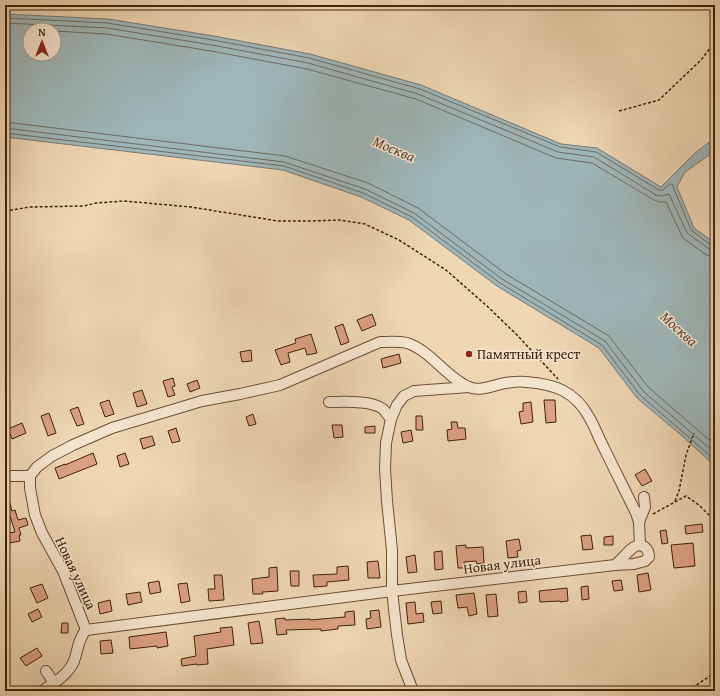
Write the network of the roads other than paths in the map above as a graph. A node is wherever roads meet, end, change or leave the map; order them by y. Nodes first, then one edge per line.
1 (469, 387) junction
2 (329, 402) dead end
3 (391, 419) junction
4 (5, 476) edge
5 (30, 476) junction
6 (644, 497) dead end
7 (639, 522) junction
8 (640, 545) junction
9 (615, 565) junction
10 (392, 591) junction
11 (86, 630) junction
12 (46, 670) dead end
13 (54, 683) junction
14 (42, 691) edge
15 (412, 691) edge

1 - 3 street
1 - 5 street
1 - 7 street
2 - 3 street
3 - 10 street
4 - 5 street
5 - 11 street, Новая улица
6 - 7 street
7 - 8 street
8 - 9 street
8 - 9 street, Новая улица
9 - 10 street, Новая улица
10 - 11 street, Новая улица
10 - 15 street
11 - 13 street, Новая улица
12 - 13 street
13 - 14 street, Новая улица

